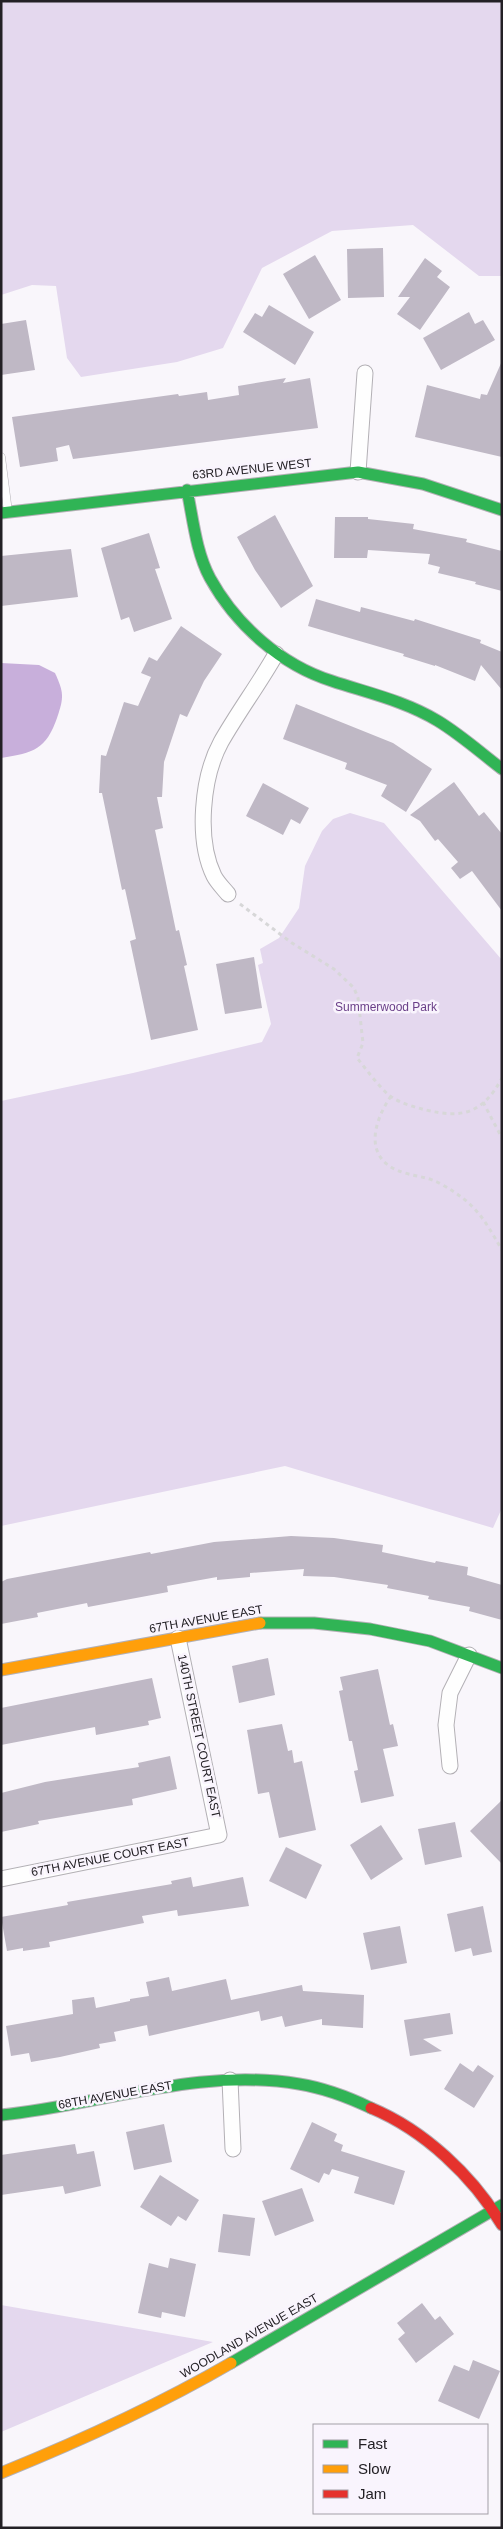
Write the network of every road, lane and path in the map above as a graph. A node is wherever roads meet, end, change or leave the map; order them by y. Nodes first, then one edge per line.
1 (365, 373) dead end
2 (1, 457) edge
3 (358, 472) junction
4 (187, 490) junction
5 (502, 510) edge
6 (4, 513) edge
7 (276, 654) junction
8 (502, 769) edge
9 (228, 894) joint
10 (502, 1078) edge
11 (391, 1096) junction
12 (483, 1102) junction
13 (502, 1138) edge
14 (502, 1250) edge
15 (178, 1638) junction
16 (468, 1655) junction
17 (502, 1668) edge
18 (1, 1670) edge
19 (450, 1766) dead end
20 (219, 1835) joint
21 (1, 1879) edge
22 (230, 2080) junction
23 (1, 2115) edge
24 (233, 2149) dead end
25 (498, 2207) edge
26 (502, 2225) edge
27 (1, 2472) edge

1 - 3 street
2 - 6 lane
3 - 4 street, 63RD AVENUE WEST
3 - 5 street, 63RD AVENUE WEST
4 - 6 street, 63RD AVENUE WEST
4 - 7 street
7 - 8 street
7 - 9 street
9 - 11 path
10 - 12 path
11 - 12 path
11 - 14 path
12 - 13 path
15 - 16 street, 67TH AVENUE EAST
15 - 18 street, 67TH AVENUE EAST
15 - 20 street, 140TH STREET COURT EAST
16 - 17 street, 67TH AVENUE EAST
16 - 19 street
20 - 21 street, 67TH AVENUE COURT EAST
22 - 23 street, 68TH AVENUE EAST
22 - 24 street
22 - 25 street, 68TH AVENUE EAST
25 - 26 street
25 - 27 street, WOODLAND AVENUE EAST

